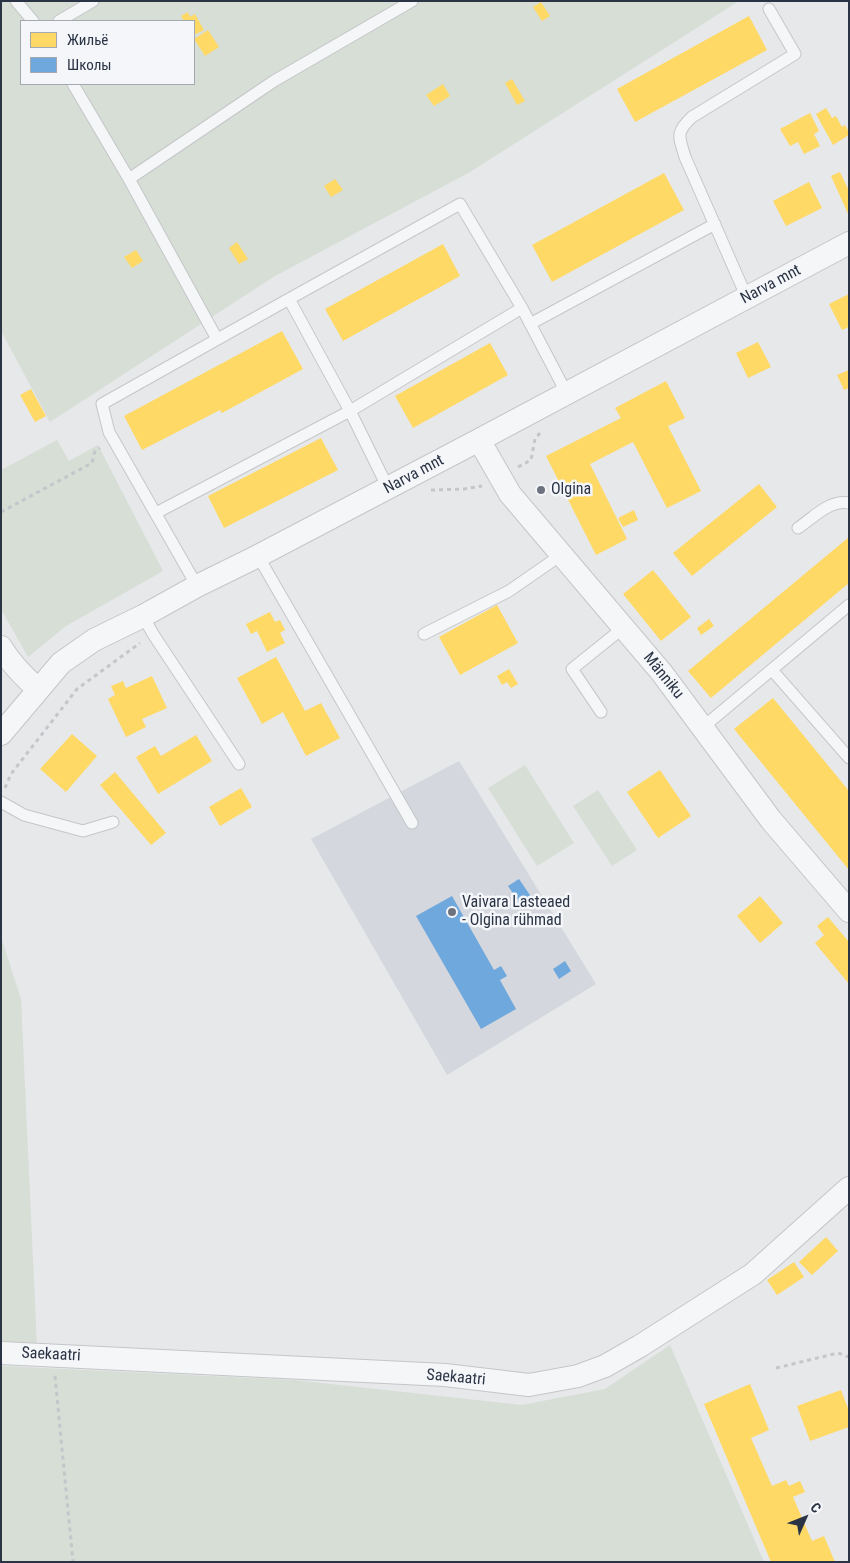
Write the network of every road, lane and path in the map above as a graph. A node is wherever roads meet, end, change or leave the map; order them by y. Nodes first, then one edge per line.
1 (16, 1) edge
2 (93, 1) edge
3 (412, 1) edge
4 (770, 9) dead end
5 (32, 20) edge
6 (61, 20) edge
7 (74, 85) edge
8 (130, 179) junction
9 (714, 224) junction
10 (849, 243) edge
11 (289, 298) junction
12 (747, 298) junction
13 (522, 308) junction
14 (530, 324) junction
15 (217, 339) junction
16 (567, 394) junction
17 (350, 411) junction
18 (543, 429) dead end
19 (113, 439) junction
20 (480, 440) junction
21 (500, 477) junction
22 (388, 488) junction
23 (427, 490) dead end
24 (849, 503) edge
25 (1, 512) edge
26 (156, 513) junction
27 (798, 528) dead end
28 (561, 555) junction
29 (258, 556) junction
30 (197, 586) junction
31 (849, 605) edge
32 (148, 625) junction
33 (623, 628) junction
34 (424, 634) dead end
35 (1, 647) edge
36 (772, 670) junction
37 (38, 689) junction
38 (601, 712) dead end
39 (702, 728) junction
40 (1, 734) edge
41 (849, 758) edge
42 (239, 764) dead end
43 (1, 795) edge
44 (1, 802) edge
45 (113, 822) dead end
46 (412, 823) dead end
47 (849, 911) edge
48 (849, 1188) edge
49 (1, 1353) edge
50 (53, 1355) junction
51 (849, 1357) edge
52 (776, 1368) dead end
53 (73, 1562) edge

1 - 5 lane
2 - 6 lane
3 - 8 lane
4 - 9 lane
7 - 8 lane
8 - 15 lane
9 - 12 lane
9 - 14 lane
10 - 12 street, Narva mnt
11 - 13 lane
11 - 15 lane
11 - 17 lane
12 - 16 street, Narva mnt
13 - 14 lane
13 - 17 lane
14 - 16 lane
15 - 19 lane
16 - 20 street, Narva mnt
17 - 22 lane
17 - 26 lane
18 - 21 path
19 - 25 path
19 - 26 lane
20 - 21 street, Männiku
20 - 22 street, Narva mnt
21 - 23 path
21 - 28 street, Männiku
22 - 29 street, Narva mnt
24 - 27 lane
26 - 30 lane
28 - 33 street, Männiku
28 - 34 lane
29 - 30 street, Narva mnt
29 - 46 lane
30 - 32 street, Narva mnt
31 - 36 lane
32 - 37 street, Narva mnt
32 - 42 lane
32 - 43 path
33 - 38 lane
33 - 39 street, Männiku
35 - 37 street
36 - 39 lane
36 - 41 lane
37 - 40 street, Narva mnt
39 - 47 street, Männiku
44 - 45 lane
48 - 50 street, Saekaatri
49 - 50 street, Saekaatri
50 - 53 path
51 - 52 path

